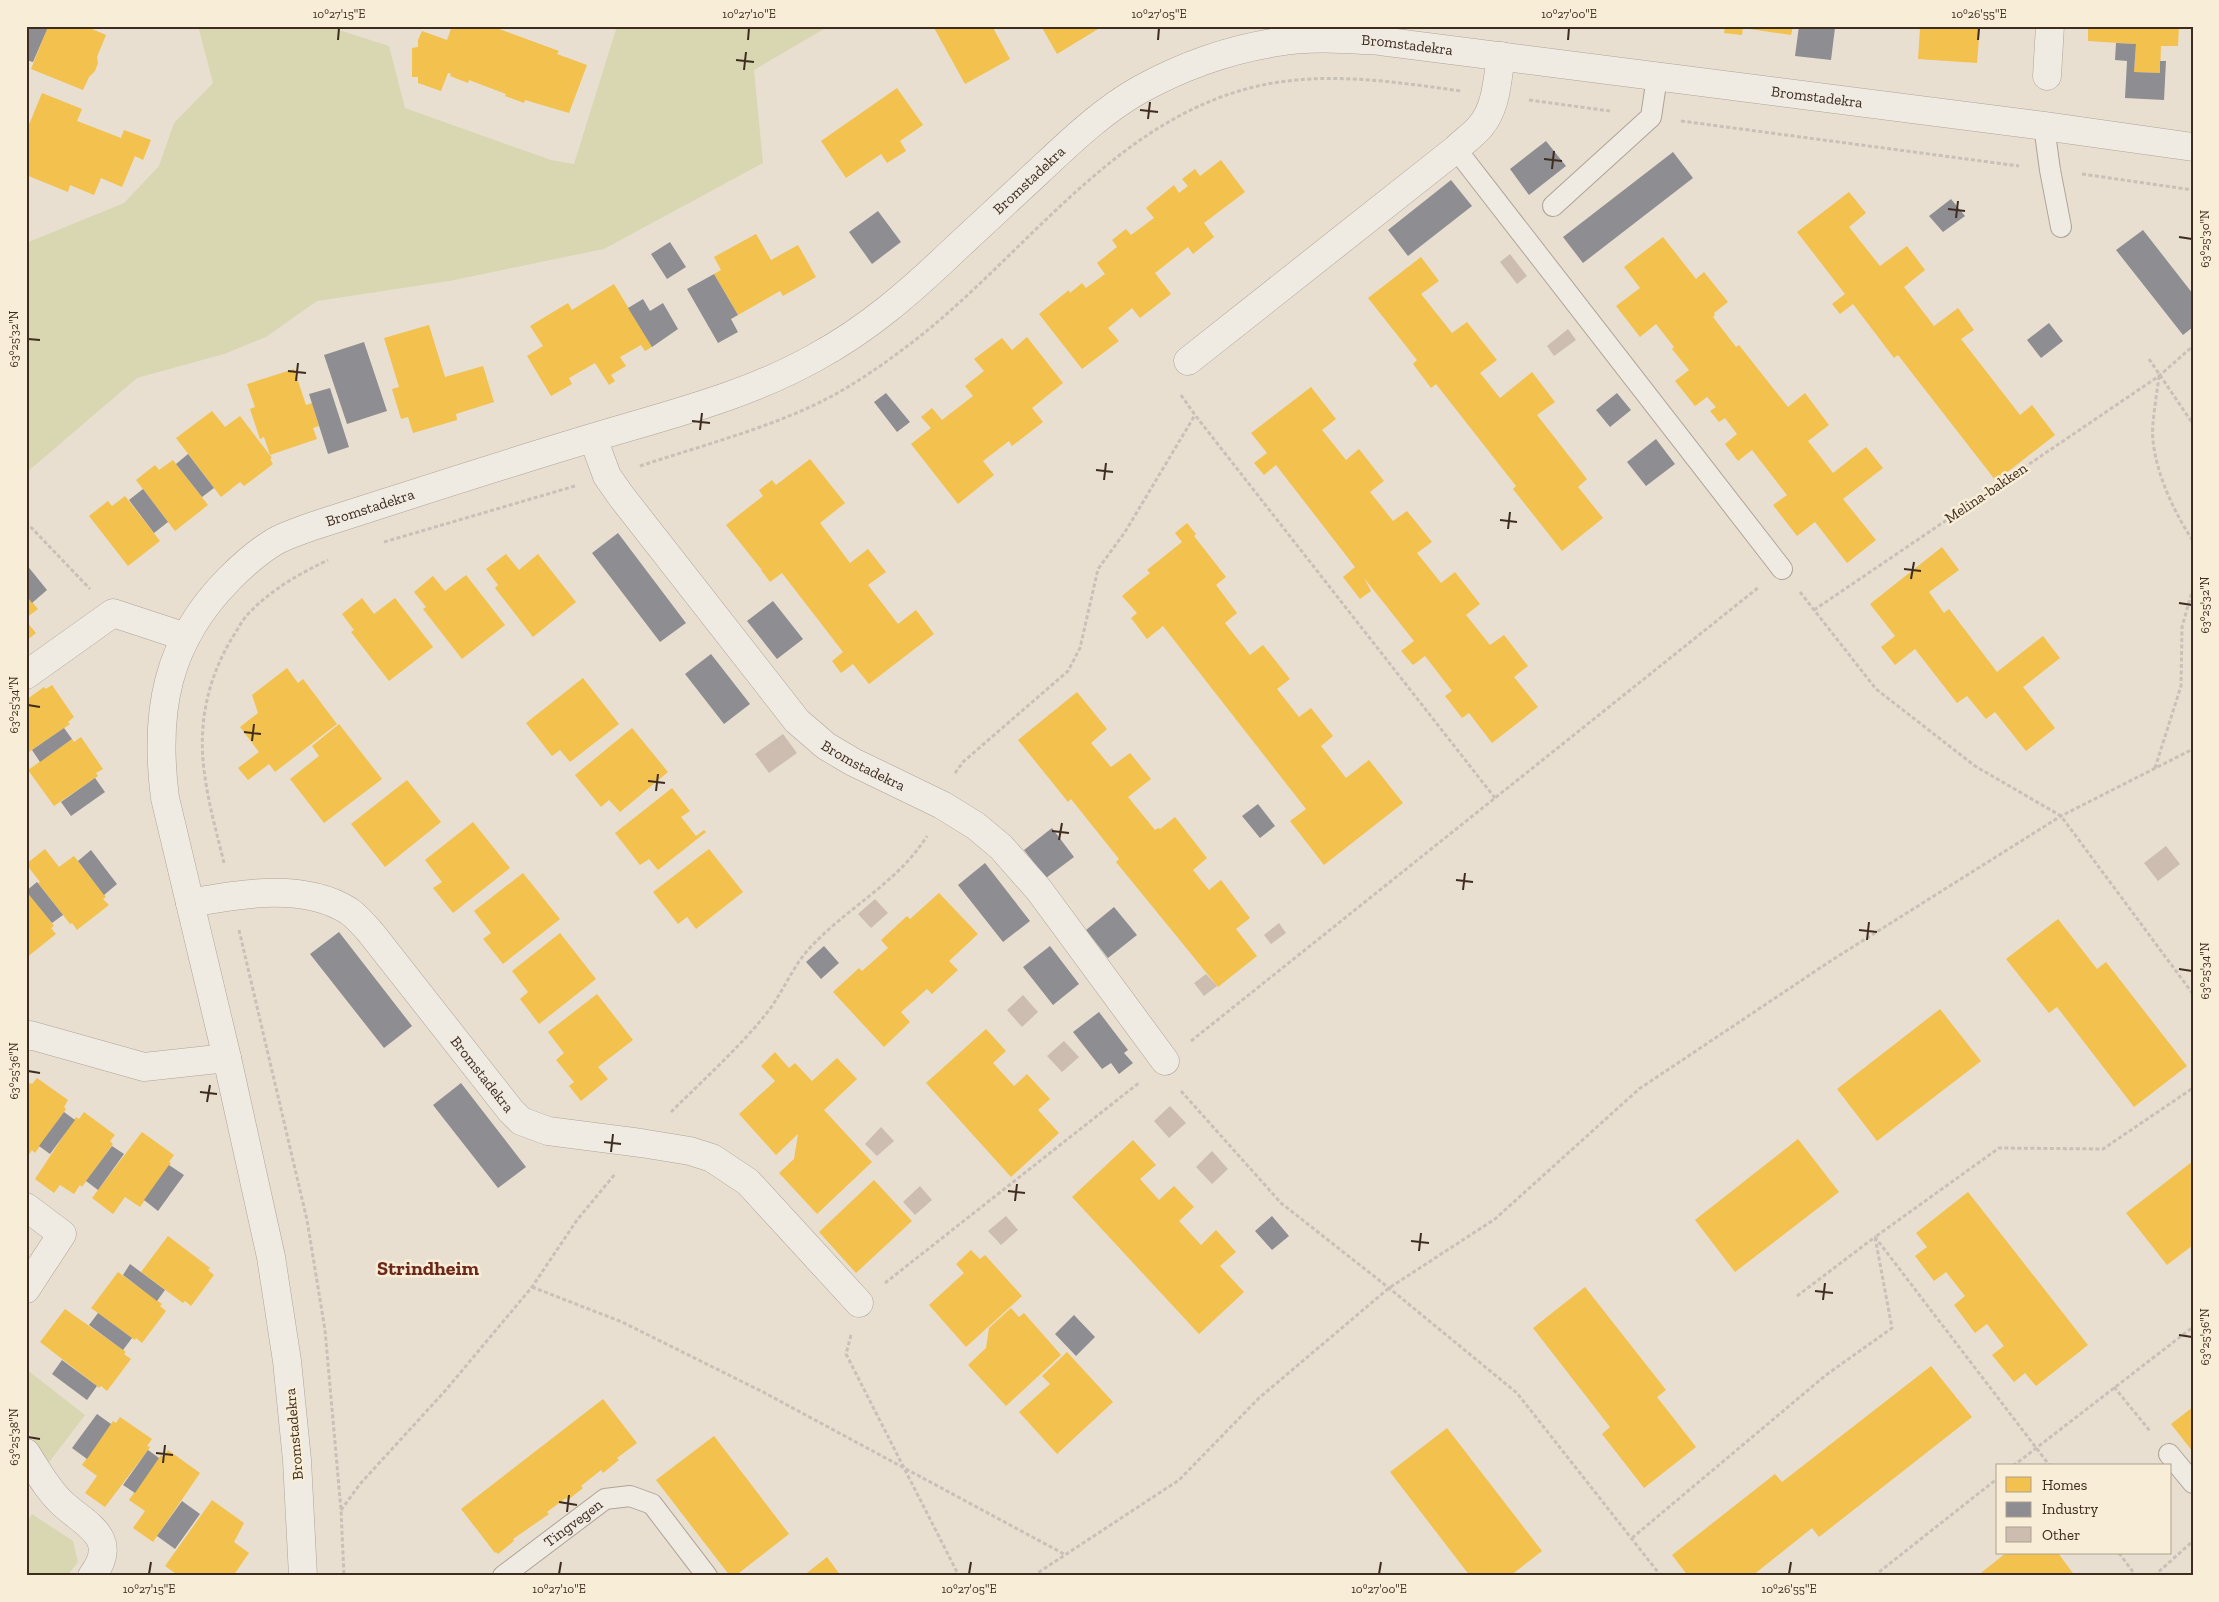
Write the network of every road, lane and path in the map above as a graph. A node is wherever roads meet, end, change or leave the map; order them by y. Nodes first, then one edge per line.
1 (2050, 26) edge
2 (1501, 56) junction
3 (2047, 76) dead end
4 (1657, 77) junction
5 (1495, 96) junction
6 (1651, 117) junction
7 (2044, 126) junction
8 (2193, 147) edge
9 (1456, 149) junction
10 (2050, 170) junction
11 (2193, 190) edge
12 (1553, 206) dead end
13 (2061, 227) dead end
14 (2193, 346) edge
15 (2149, 359) dead end
16 (1188, 361) joint
17 (2159, 376) junction
18 (1195, 415) junction
19 (2193, 424) edge
20 (593, 438) junction
21 (607, 476) junction
22 (26, 522) edge
23 (2193, 541) edge
24 (380, 543) dead end
25 (333, 557) dead end
26 (1782, 569) junction
27 (2193, 588) edge
28 (1814, 610) junction
29 (113, 613) junction
30 (186, 637) junction
31 (26, 676) edge
32 (2193, 749) edge
33 (2155, 768) junction
34 (1496, 798) junction
35 (942, 805) junction
36 (2061, 816) junction
37 (231, 896) junction
38 (190, 903) junction
39 (2193, 994) edge
40 (26, 1037) edge
41 (227, 1058) junction
42 (1162, 1064) junction
43 (2193, 1088) edge
44 (642, 1143) junction
45 (26, 1207) edge
46 (1875, 1237) junction
47 (532, 1287) junction
48 (1389, 1288) junction
49 (26, 1289) edge
50 (1797, 1296) dead end
51 (859, 1303) junction
52 (2193, 1327) edge
53 (2114, 1387) junction
54 (2036, 1448) junction
55 (26, 1453) edge
56 (2169, 1454) joint
57 (2016, 1464) edge
58 (2048, 1464) edge
59 (907, 1471) junction
60 (1996, 1480) edge
61 (2193, 1484) edge
62 (341, 1510) junction
63 (1632, 1538) junction
64 (2193, 1541) edge
65 (1064, 1554) junction
66 (2120, 1554) edge
67 (92, 1576) edge
68 (304, 1576) edge
69 (344, 1576) edge
70 (503, 1576) edge
71 (707, 1576) edge
72 (960, 1576) edge
73 (1033, 1576) edge
74 (1661, 1576) edge
75 (1874, 1576) edge
76 (2136, 1576) edge
77 (2154, 1576) edge

1 - 3 street
2 - 4 street, Bromstadekra
2 - 5 street
2 - 20 street, Bromstadekra
4 - 6 lane
4 - 7 street, Bromstadekra
5 - 6 path
5 - 9 street
5 - 21 path
6 - 10 path
6 - 12 lane
7 - 8 street, Bromstadekra
7 - 10 lane
9 - 16 street
9 - 26 lane
10 - 11 path
10 - 13 lane
14 - 17 path, Melina-bakken
15 - 17 path
16 - 18 path
17 - 19 path
17 - 23 path
17 - 28 path, Melina-bakken
18 - 34 path
18 - 35 path
20 - 21 street, Bromstadekra
20 - 30 street, Bromstadekra
21 - 24 path
21 - 35 street, Bromstadekra
22 - 29 path
25 - 37 path
26 - 28 path
26 - 34 path
27 - 33 path
28 - 36 path
29 - 30 street
29 - 31 street
30 - 38 street, Bromstadekra
32 - 33 path
33 - 36 path
34 - 42 path
35 - 42 street, Bromstadekra
35 - 44 path
36 - 39 path
36 - 48 path
37 - 38 street, Bromstadekra
37 - 44 street, Bromstadekra
37 - 62 path
38 - 41 street, Bromstadekra
40 - 41 street
41 - 68 street, Bromstadekra
42 - 48 path
42 - 51 path
43 - 46 path
44 - 47 path
44 - 51 street, Bromstadekra
45 - 49 street
46 - 50 path
46 - 54 path
46 - 63 path
47 - 59 path
47 - 62 path
48 - 63 path
48 - 65 path
51 - 59 path
52 - 53 path
53 - 54 path
53 - 56 path
54 - 57 path
54 - 58 path
55 - 67 street
56 - 61 lane
59 - 65 path
59 - 72 path
60 - 75 path
62 - 69 path
63 - 74 path
64 - 77 path
65 - 73 path
66 - 76 path
70 - 71 lane, Tingvegen

